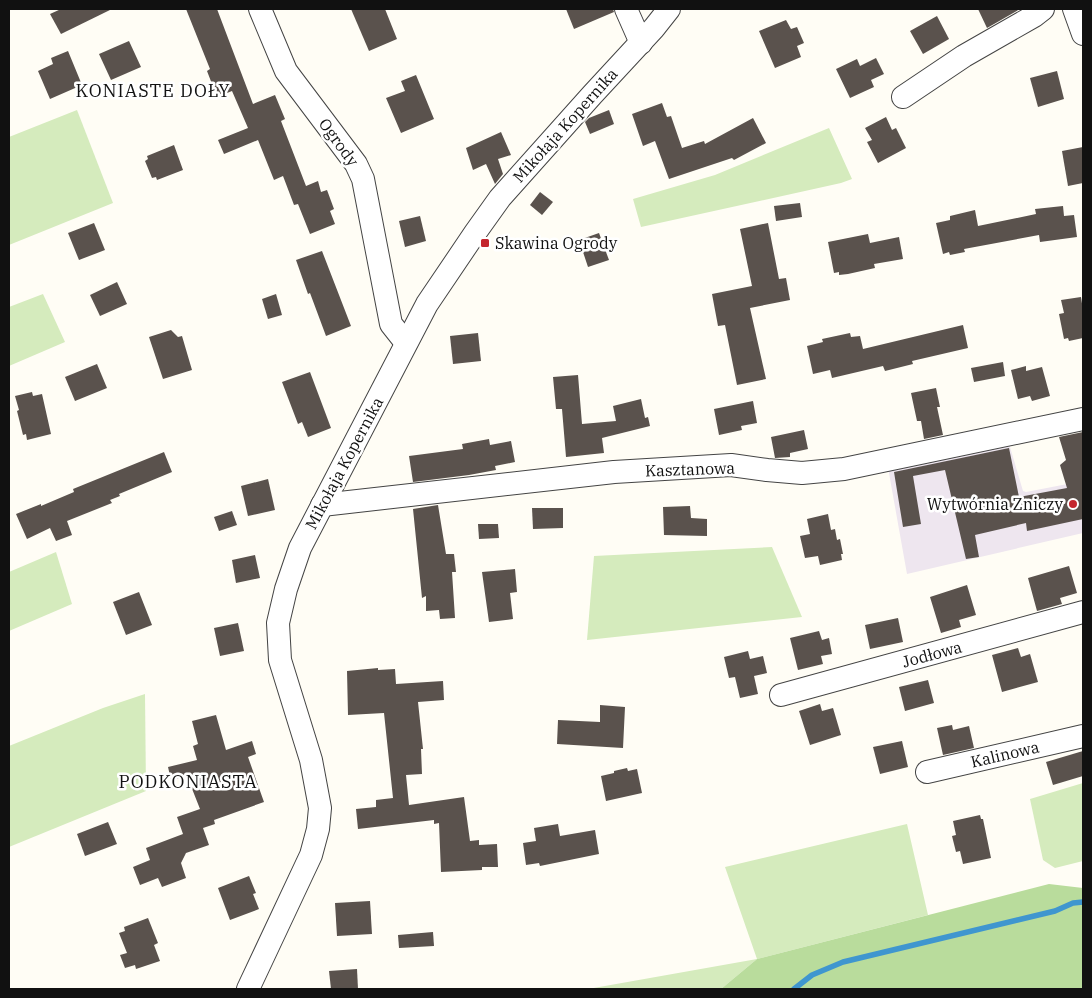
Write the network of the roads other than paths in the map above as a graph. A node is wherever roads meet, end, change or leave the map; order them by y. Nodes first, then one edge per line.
1 (260, 9) edge
2 (626, 9) edge
3 (669, 9) edge
4 (1043, 9) edge
5 (1074, 9) edge
6 (1083, 34) edge
7 (641, 43) junction
8 (903, 96) dead end
9 (406, 343) junction
10 (1083, 419) edge
11 (322, 505) junction
12 (1083, 612) edge
13 (781, 695) dead end
14 (1083, 736) edge
15 (927, 772) dead end
16 (248, 989) edge

1 - 9 street, Ogrody
2 - 7 street
3 - 7 street, Mikołaja Kopernika
4 - 8 street
5 - 6 street
7 - 9 street, Mikołaja Kopernika
9 - 11 street, Mikołaja Kopernika
10 - 11 street, Kasztanowa
11 - 16 street, Mikołaja Kopernika
12 - 13 street, Jodłowa
14 - 15 street, Kalinowa

